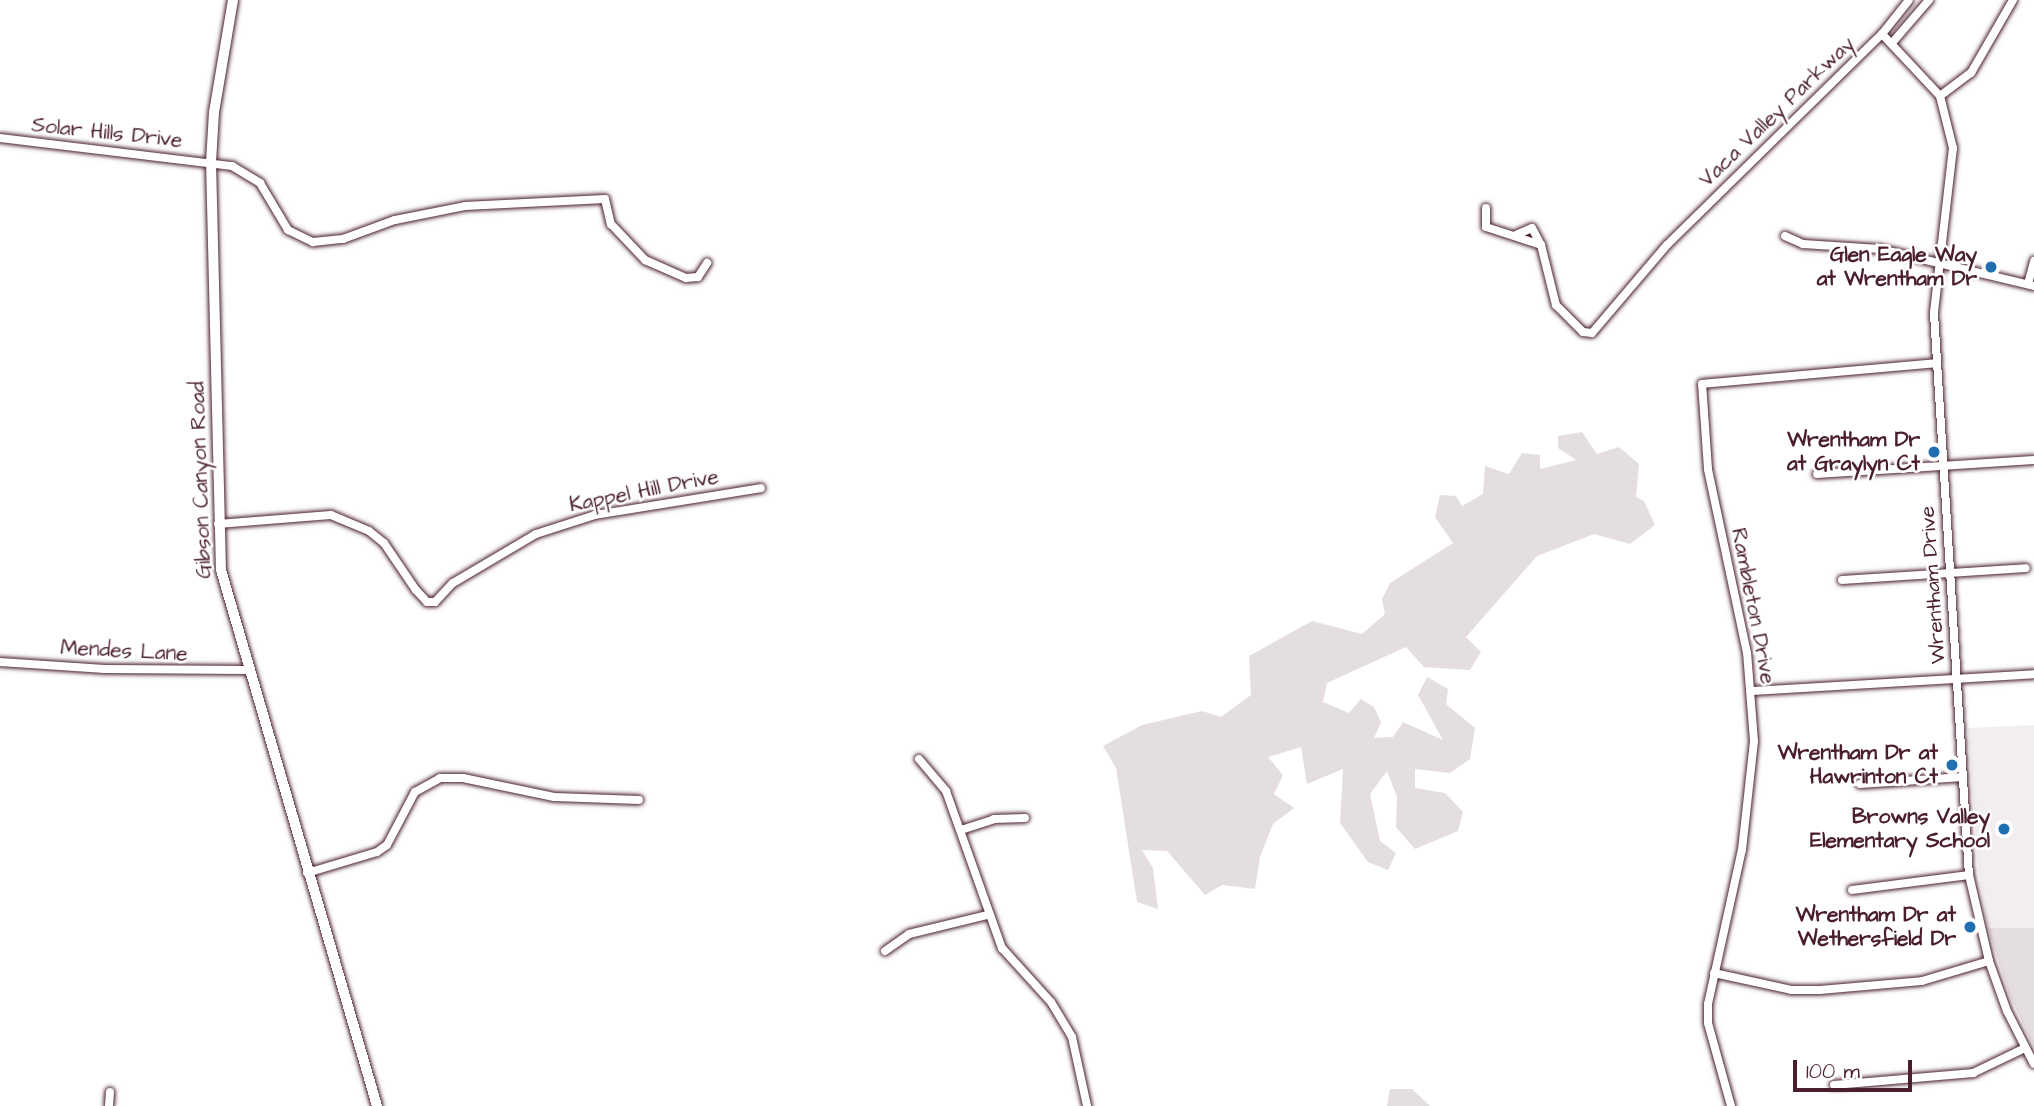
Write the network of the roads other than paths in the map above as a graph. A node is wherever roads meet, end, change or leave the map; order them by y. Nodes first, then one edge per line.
1 (233, 0) edge
2 (1909, 0) edge
3 (1929, 0) edge
4 (2013, 0) edge
5 (1882, 34) junction
6 (1892, 43) junction
7 (1940, 96) junction
8 (0, 138) edge
9 (211, 162) junction
10 (1486, 208) dead end
11 (1785, 236) dead end
12 (1938, 261) junction
13 (2034, 261) edge
14 (707, 263) dead end
15 (2031, 285) edge
16 (1937, 363) junction
17 (2034, 460) edge
18 (1944, 466) junction
19 (1818, 474) dead end
20 (761, 488) dead end
21 (218, 524) junction
22 (2026, 568) dead end
23 (1950, 573) junction
24 (1842, 580) dead end
25 (0, 662) edge
26 (247, 670) junction
27 (2034, 674) edge
28 (1957, 678) junction
29 (1752, 691) junction
30 (919, 759) dead end
31 (1963, 778) junction
32 (1860, 784) dead end
33 (639, 800) dead end
34 (1025, 818) dead end
35 (961, 830) junction
36 (307, 873) junction
37 (1969, 875) junction
38 (1852, 890) dead end
39 (987, 915) junction
40 (885, 951) dead end
41 (1989, 961) junction
42 (1714, 973) junction
43 (2025, 1048) junction
44 (2034, 1064) edge
45 (1834, 1085) dead end
46 (110, 1092) dead end
47 (109, 1106) edge
48 (377, 1106) edge
49 (1087, 1106) edge
50 (1731, 1106) edge

1 - 9 main road, Gibson Canyon Road
2 - 5 street, Vaca Valley Parkway
3 - 6 street
4 - 7 street
5 - 6 street
5 - 10 street, Vaca Valley Parkway
6 - 7 street
7 - 12 street, Wrentham Drive
8 - 9 street, Solar Hills Drive
9 - 14 street, Solar Hills Drive
9 - 21 main road, Gibson Canyon Road
11 - 12 street
12 - 15 street
12 - 16 street, Wrentham Drive
13 - 15 street
16 - 18 street, Wrentham Drive
16 - 29 street, Rambleton Drive
17 - 18 street
18 - 19 street
18 - 23 street, Wrentham Drive
20 - 21 street, Kappel Hill Drive
21 - 26 main road, Gibson Canyon Road
22 - 23 street
23 - 24 street
23 - 28 street, Wrentham Drive
25 - 26 street, Mendes Lane
26 - 36 main road, Gibson Canyon Road
27 - 28 street
28 - 29 street
28 - 31 street, Wrentham Drive
29 - 42 street, Rambleton Drive
30 - 35 street
31 - 32 street
31 - 37 street, Wrentham Drive
33 - 36 street
34 - 35 street
35 - 39 street
36 - 48 main road, Gibson Canyon Road
37 - 38 street
37 - 41 street, Wrentham Drive
39 - 40 street
39 - 49 street
41 - 42 street
41 - 43 street, Wrentham Drive
42 - 50 street, Rambleton Drive
43 - 44 street, Wrentham Drive
43 - 45 street
46 - 47 street

